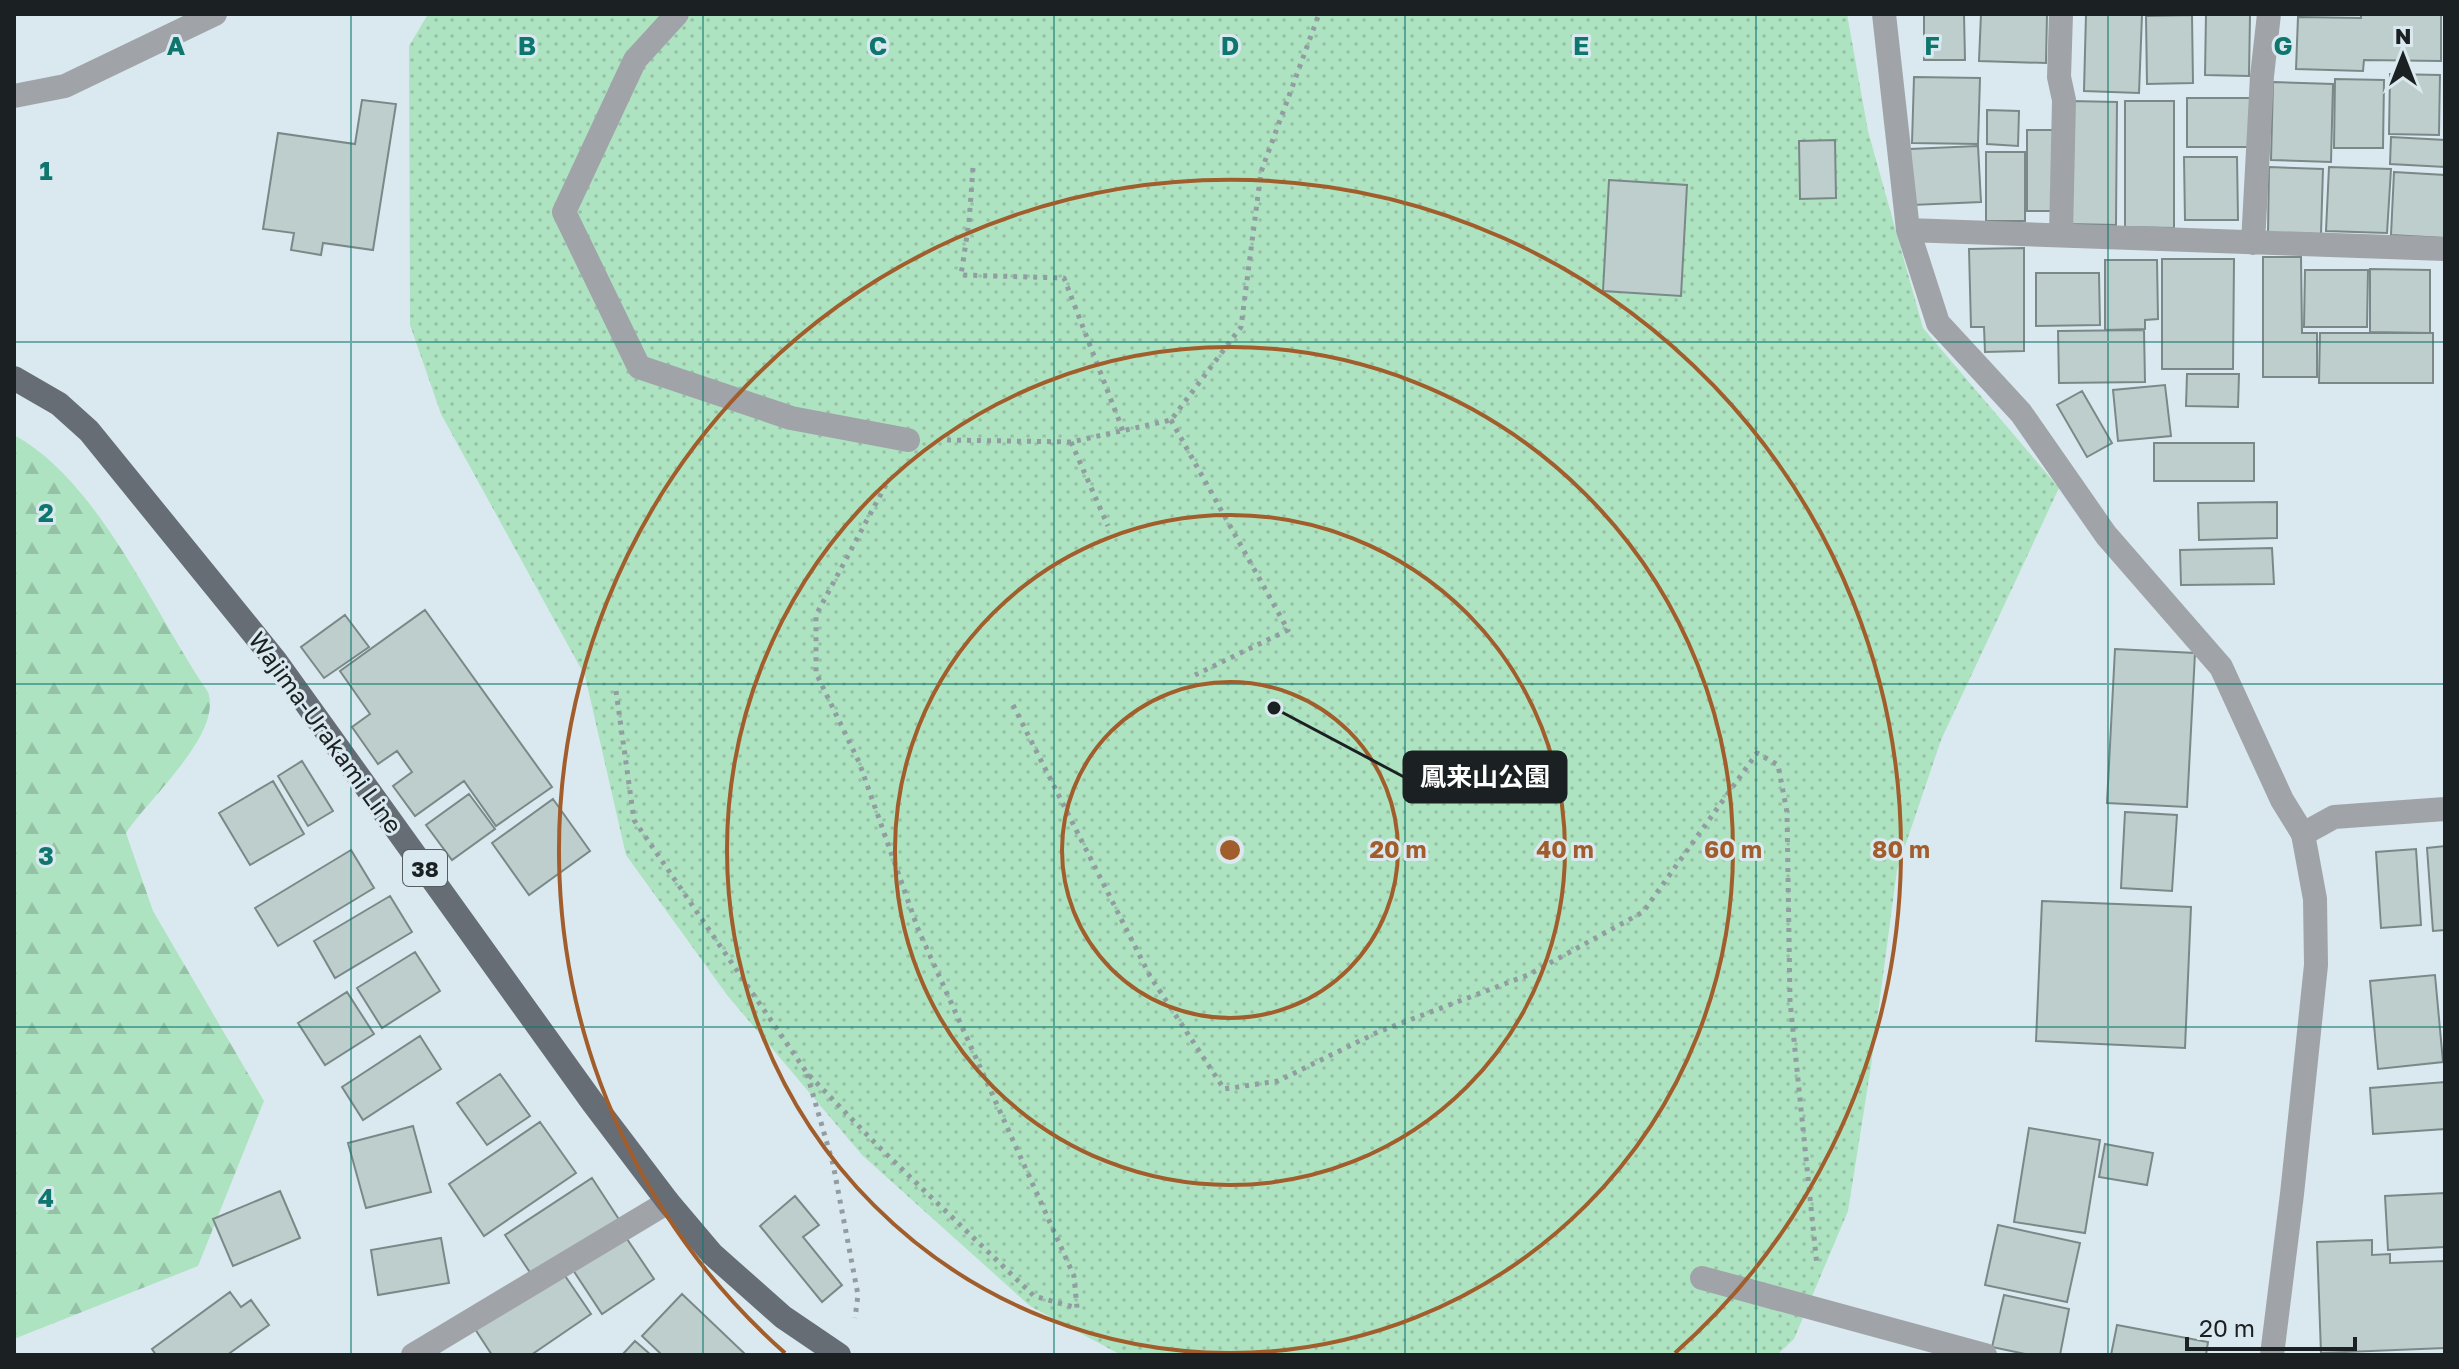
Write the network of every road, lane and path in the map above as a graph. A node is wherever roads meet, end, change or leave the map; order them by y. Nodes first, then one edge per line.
1 (215, 14) edge
2 (677, 14) edge
3 (1319, 14) edge
4 (1884, 14) edge
5 (2061, 14) edge
6 (2269, 14) edge
7 (14, 96) edge
8 (973, 168) dead end
9 (1908, 230) junction
10 (2061, 235) junction
11 (2253, 243) junction
12 (2445, 249) edge
13 (14, 378) edge
14 (1171, 420) junction
15 (1123, 431) junction
16 (908, 440) junction
17 (1071, 442) junction
18 (1108, 526) dead end
19 (1195, 675) dead end
20 (616, 691) dead end
21 (1013, 705) dead end
22 (2445, 809) edge
23 (2303, 834) junction
24 (807, 1073) junction
25 (668, 1202) junction
26 (1702, 1278) dead end
27 (1822, 1311) junction
28 (854, 1325) dead end
29 (413, 1355) edge
30 (839, 1355) edge
31 (1985, 1355) edge
32 (2272, 1355) edge

1 - 7 street
2 - 16 street
3 - 14 path
4 - 9 street
5 - 10 street
6 - 11 street
8 - 15 path
9 - 10 street
9 - 23 street
10 - 11 street
11 - 12 street
13 - 25 main road, Wajima-Urakami Line / 38
14 - 15 path
14 - 19 path
15 - 17 path
16 - 17 path
16 - 24 path
17 - 18 path
20 - 24 path
21 - 27 path
22 - 23 street
23 - 32 street
24 - 28 path
25 - 29 street
25 - 30 main road, Wajima-Urakami Line / 38
26 - 27 street
27 - 31 street

